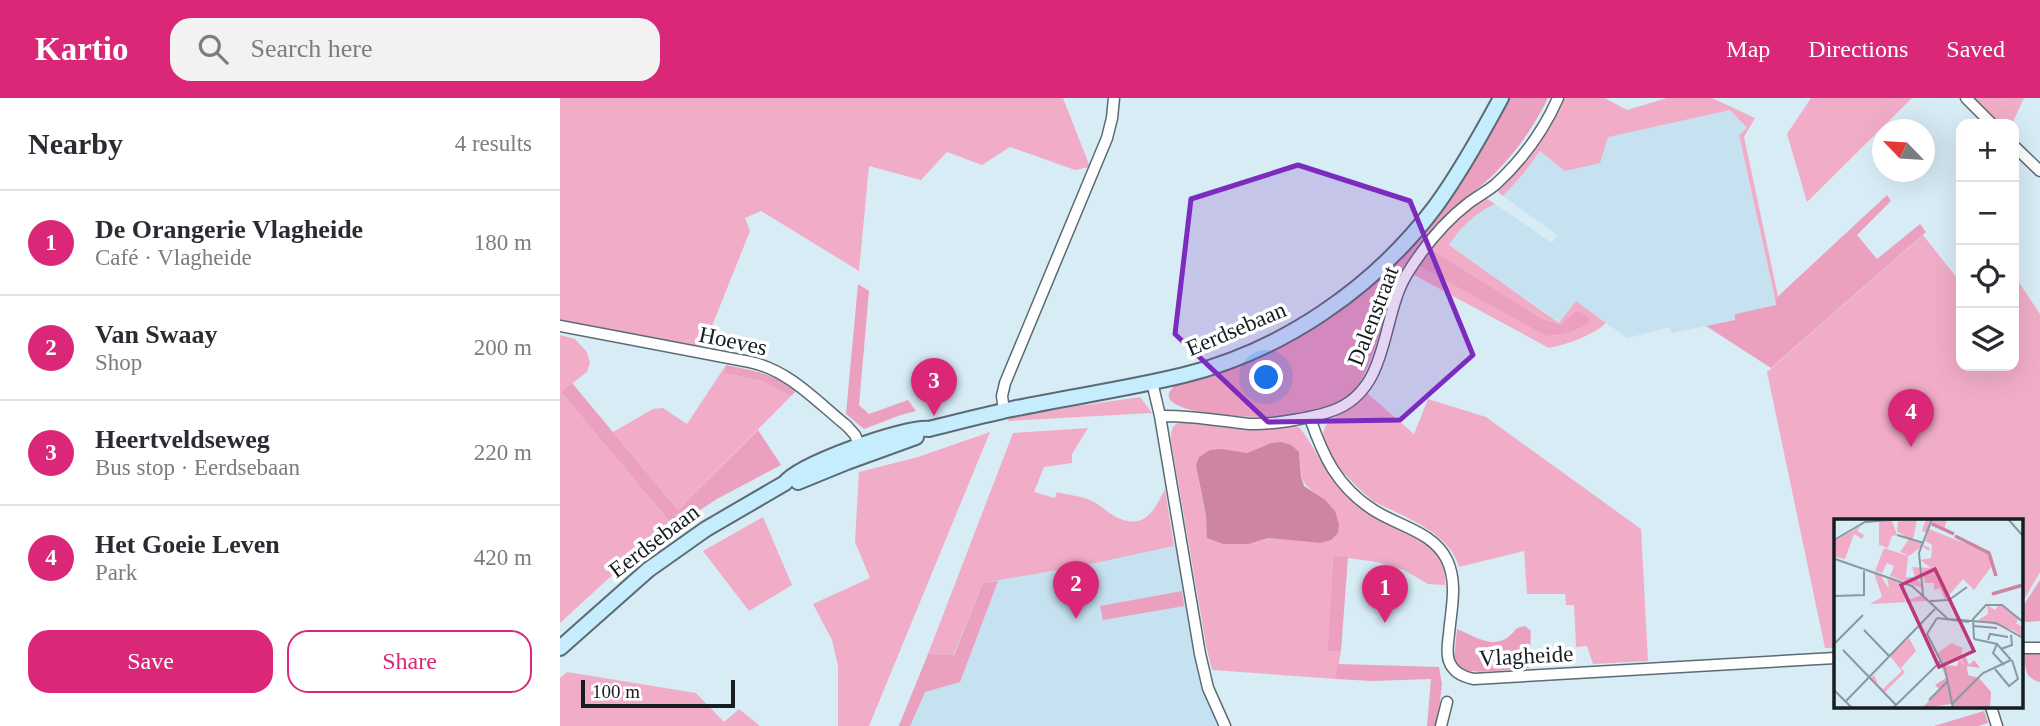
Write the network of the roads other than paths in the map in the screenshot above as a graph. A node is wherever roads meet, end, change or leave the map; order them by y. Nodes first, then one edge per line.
1 (1114, 98) edge
2 (1501, 98) edge
3 (1558, 98) edge
4 (1966, 98) edge
5 (1987, 119) edge
6 (2019, 151) edge
7 (2040, 171) edge
8 (560, 326) edge
9 (1152, 382) junction
10 (1004, 411) junction
11 (1160, 416) junction
12 (1310, 418) junction
13 (861, 451) junction
14 (560, 648) edge
15 (2022, 648) edge
16 (2040, 648) edge
17 (1834, 658) edge
18 (1447, 702) dead end
19 (1991, 708) edge
20 (1225, 726) edge
21 (1441, 726) edge
22 (1997, 726) edge

1 - 10 street
2 - 9 main road, Eerdsebaan
3 - 12 street, Dalenstraat
4 - 5 street
6 - 7 street
8 - 13 street, Hoeves
9 - 10 main road, Eerdsebaan
9 - 11 street
10 - 13 main road, Eerdsebaan
11 - 12 street, Dalenstraat
11 - 20 street
12 - 17 street, Vlagheide
13 - 14 main road, Eerdsebaan
15 - 16 street
18 - 21 street
19 - 22 street

